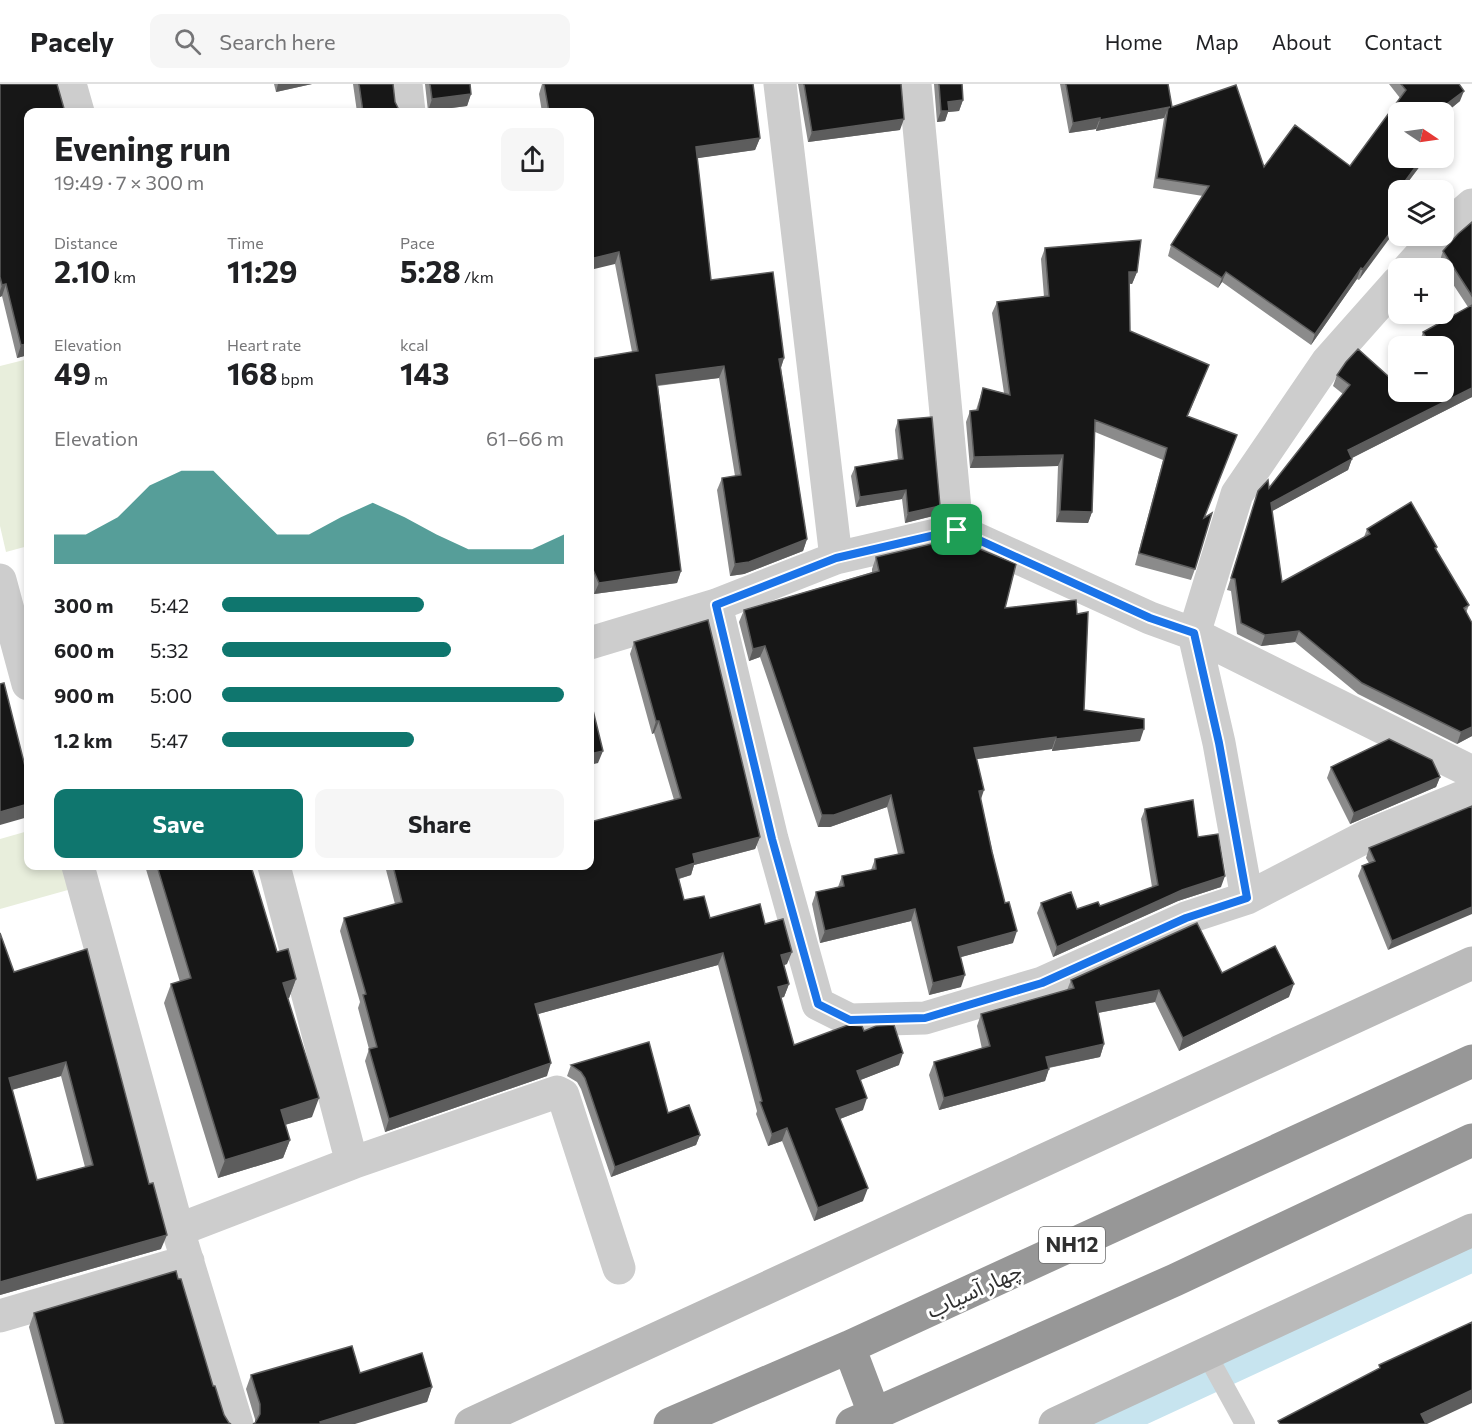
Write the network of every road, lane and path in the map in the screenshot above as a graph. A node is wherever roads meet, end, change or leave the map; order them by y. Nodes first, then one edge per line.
1 (70, 84) edge
2 (406, 84) edge
3 (780, 84) edge
4 (915, 84) edge
5 (77, 108) edge
6 (409, 108) edge
7 (1472, 205) edge
8 (1454, 221) edge
9 (1429, 246) edge
10 (1419, 258) edge
11 (1388, 293) edge
12 (957, 530) junction
13 (836, 558) junction
14 (0, 580) edge
15 (716, 605) junction
16 (1194, 633) junction
17 (594, 636) edge
18 (24, 669) edge
19 (1472, 772) edge
20 (1472, 793) edge
21 (79, 870) edge
22 (275, 870) edge
23 (1247, 898) junction
24 (1472, 963) edge
25 (1472, 1061) edge
26 (1472, 1140) edge
27 (352, 1163) junction
28 (178, 1230) junction
29 (1472, 1230) edge
30 (188, 1261) junction
31 (619, 1268) dead end
32 (0, 1316) edge
33 (849, 1347) junction
34 (1206, 1353) junction
35 (863, 1419) edge
36 (237, 1424) edge
37 (471, 1424) edge
38 (670, 1424) edge
39 (1055, 1424) edge
40 (1245, 1424) edge

1 - 5 street
2 - 6 street
3 - 13 street
4 - 12 street
7 - 8 street
9 - 10 street
11 - 16 street
12 - 13 street
12 - 16 street
13 - 15 street
14 - 18 street
15 - 17 street
15 - 23 street
16 - 19 street
16 - 23 street
20 - 23 street
21 - 28 street
22 - 27 street
24 - 37 street
25 - 33 highway, چهار آسیاب / NH12
26 - 35 highway
27 - 28 street
27 - 31 street
28 - 30 street
29 - 34 street
30 - 32 street
30 - 36 street
33 - 35 highway
33 - 38 highway, چهار آسیاب / NH12
34 - 39 street
34 - 40 lane

